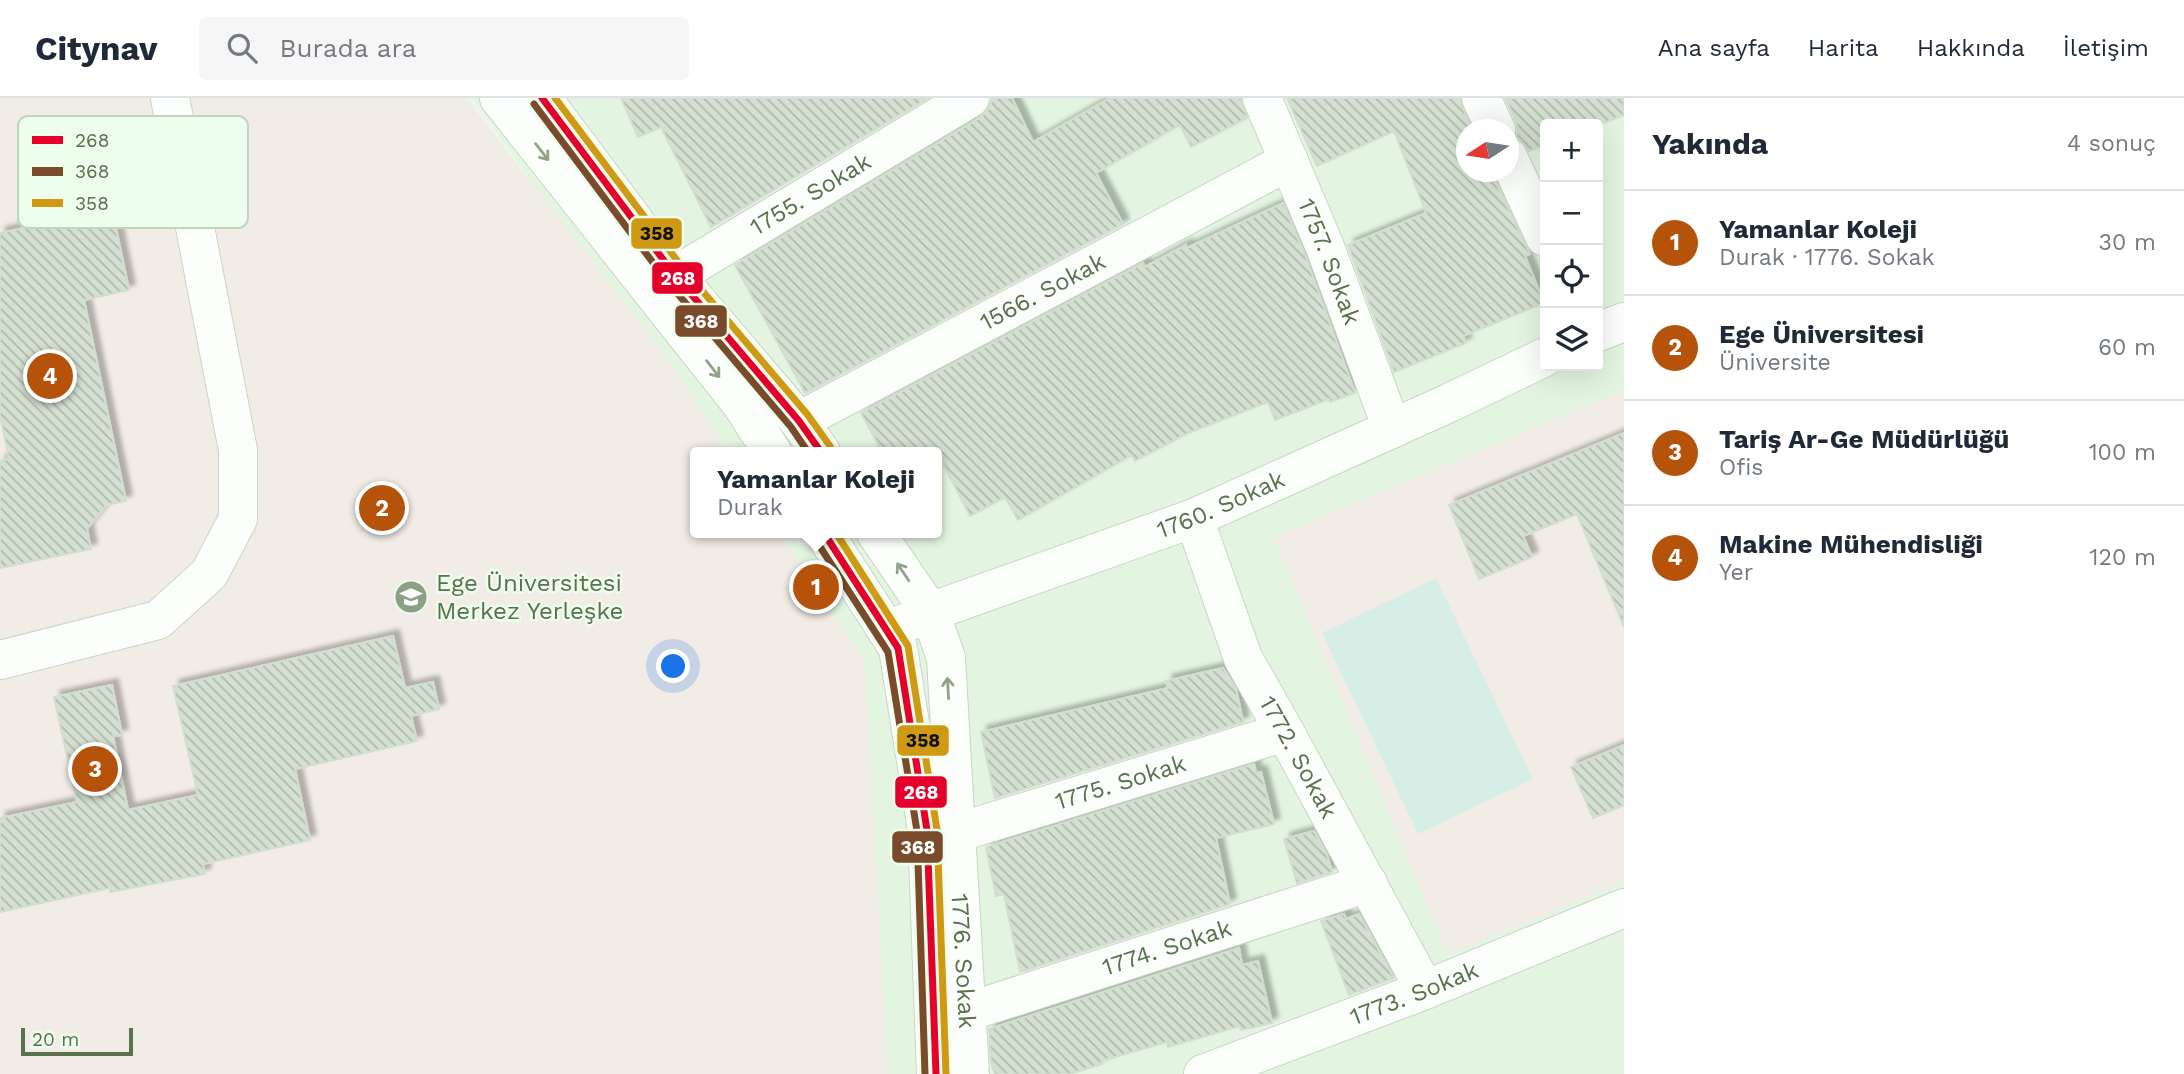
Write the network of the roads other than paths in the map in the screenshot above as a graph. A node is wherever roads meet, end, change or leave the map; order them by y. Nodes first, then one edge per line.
1 (170, 98) edge
2 (499, 98) edge
3 (542, 98) edge
4 (970, 98) edge
5 (1262, 98) edge
6 (1481, 98) edge
7 (173, 116) edge
8 (1491, 119) edge
9 (1289, 161) junction
10 (1519, 181) edge
11 (1540, 226) edge
12 (195, 228) edge
13 (663, 282) junction
14 (1624, 322) edge
15 (1603, 330) edge
16 (1540, 359) edge
17 (799, 421) junction
18 (1392, 429) junction
19 (769, 447) edge
20 (817, 447) edge
21 (1194, 518) junction
22 (827, 538) edge
23 (879, 538) edge
24 (930, 612) junction
25 (887, 631) junction
26 (0, 660) edge
27 (1285, 732) junction
28 (956, 834) junction
29 (1368, 883) junction
30 (1624, 908) edge
31 (1425, 990) junction
32 (967, 1012) junction
33 (936, 1074) edge
34 (970, 1074) edge
35 (1203, 1074) edge

1 - 7 street
2 -> 13 street
3 - 13 street
4 - 13 street, 1755. Sokak
5 - 9 street, 1757. Sokak
6 - 8 street
9 - 17 street, 1566. Sokak
9 - 18 street, 1757. Sokak
10 - 11 street
12 - 26 street
13 - 17 street
13 -> 19 street
14 - 15 street
16 - 18 street, 1760. Sokak
17 - 20 street
18 - 21 street, 1760. Sokak
21 - 24 street, 1760. Sokak
21 - 27 street, 1772. Sokak
22 - 25 street, 1776. Sokak
24 -> 23 street, 1776. Sokak
24 - 25 street, 1760. Sokak
28 -> 24 street, 1776. Sokak
25 - 33 street, 1776. Sokak
27 - 28 street, 1775. Sokak
27 - 29 street, 1772. Sokak
28 - 32 street, 1776. Sokak
29 - 31 street, 1772. Sokak
29 - 32 street, 1774. Sokak
30 - 31 street, 1773. Sokak
31 - 35 street, 1773. Sokak
32 - 34 street, 1776. Sokak

